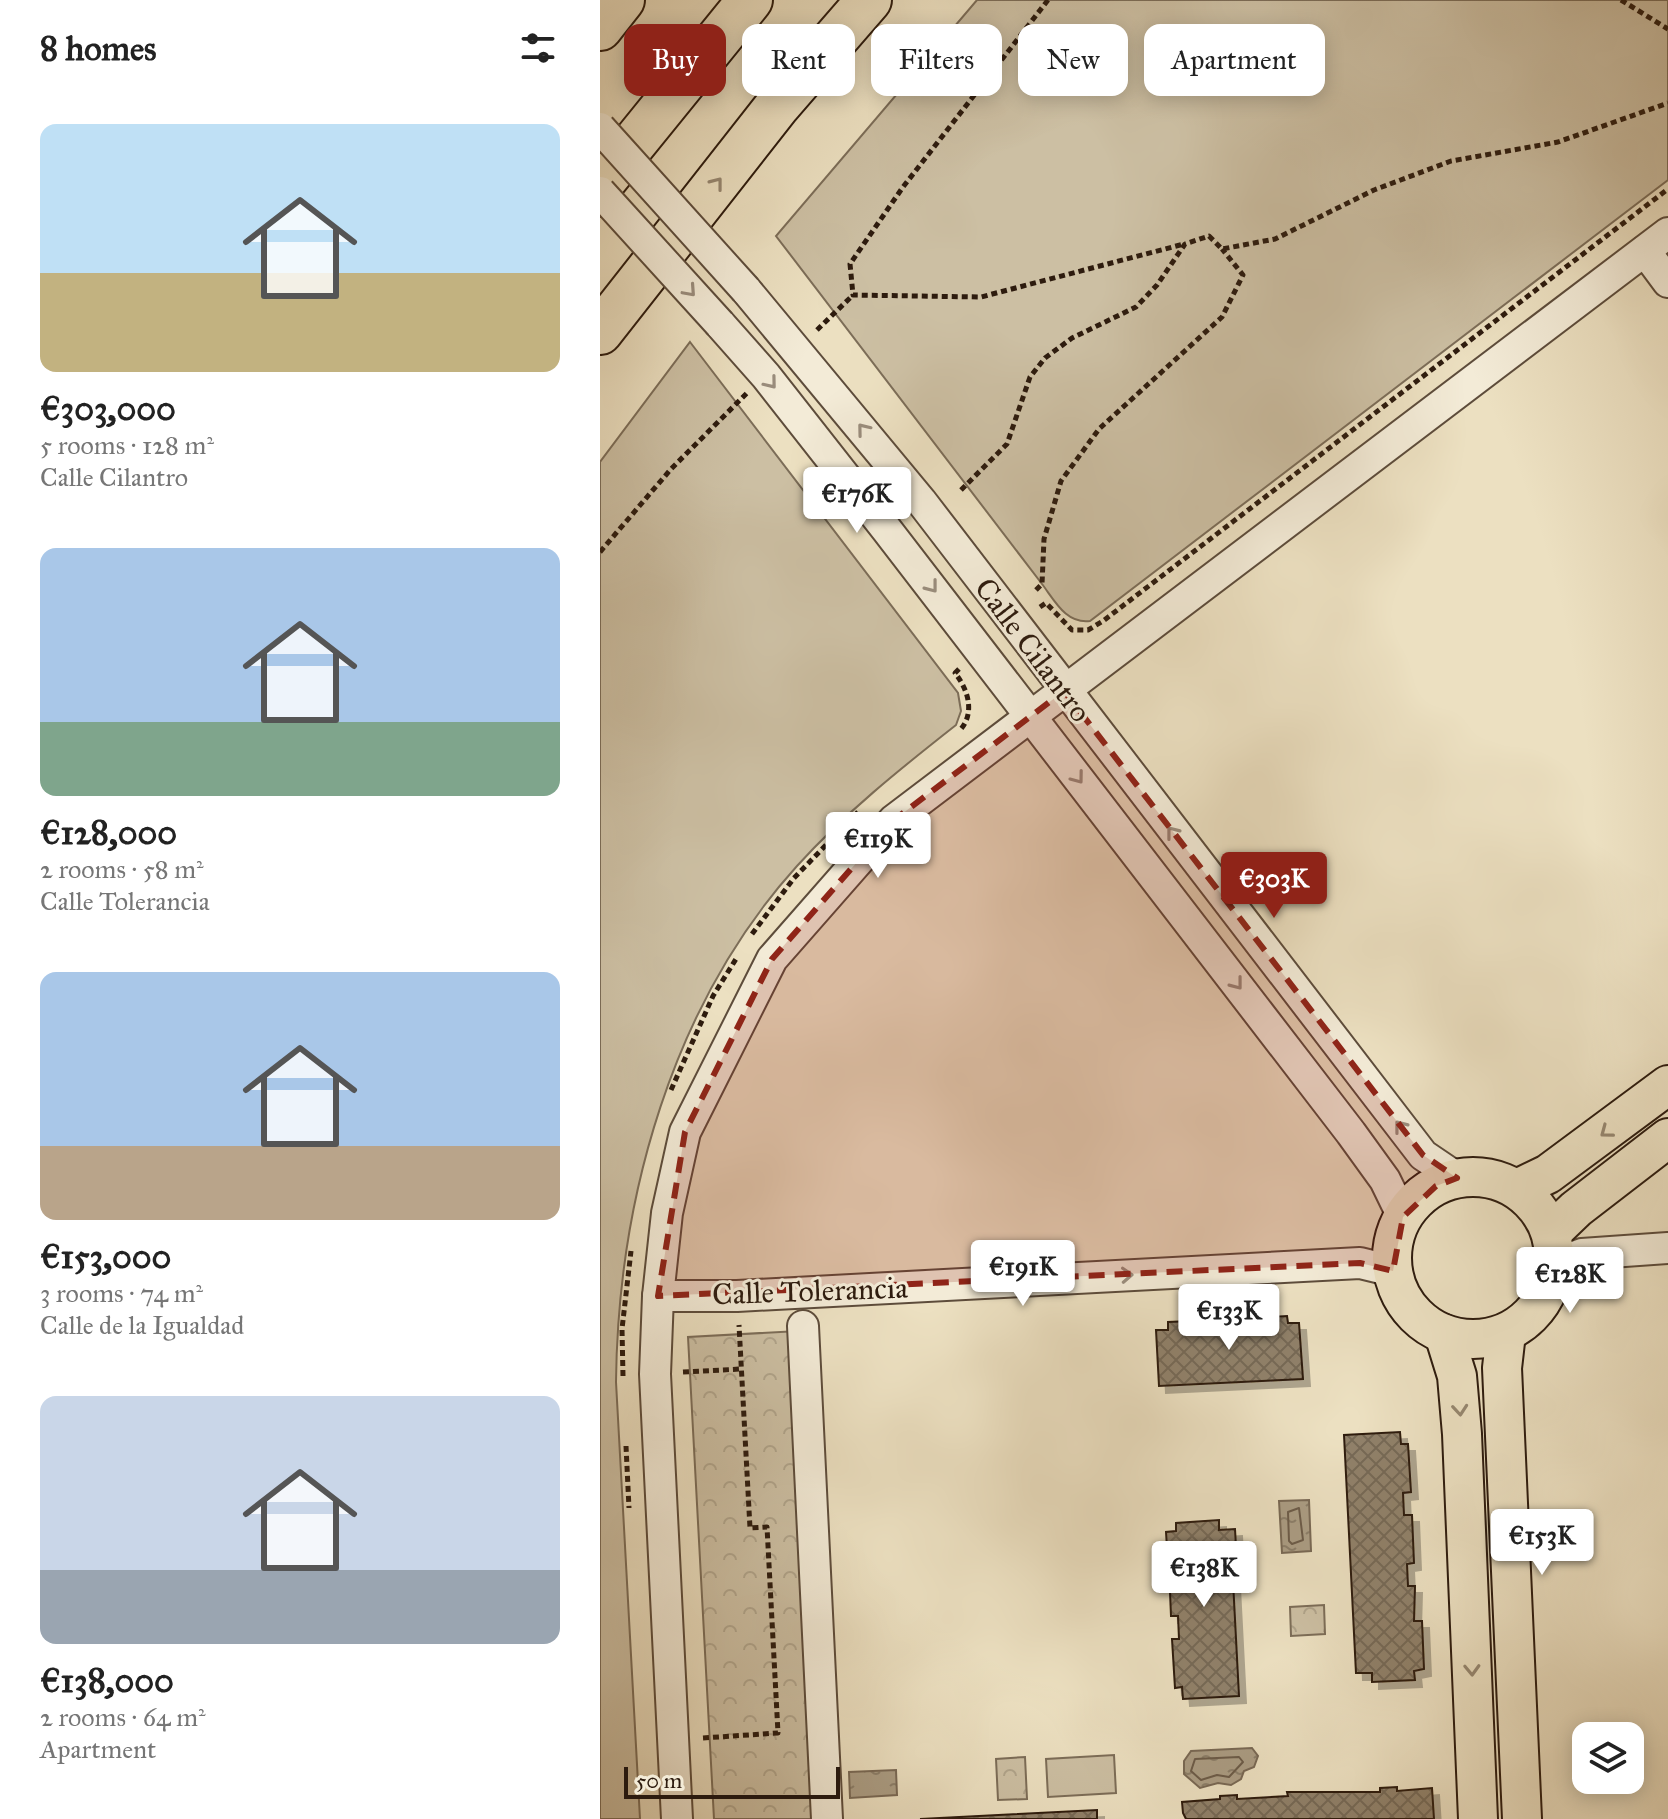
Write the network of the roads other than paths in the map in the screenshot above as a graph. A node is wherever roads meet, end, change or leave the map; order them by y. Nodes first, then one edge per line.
1 (622, 0) edge
2 (750, 0) edge
3 (869, 0) edge
4 (600, 28) edge
5 (600, 128) edge
6 (600, 185) edge
7 (600, 192) edge
8 (1656, 242) edge
9 (1668, 282) edge
10 (600, 332) edge
11 (1064, 691) junction
12 (1031, 716) junction
13 (1668, 1085) edge
14 (1668, 1138) edge
15 (1457, 1178) junction
16 (1517, 1189) junction
17 (1403, 1217) junction
18 (1668, 1248) edge
19 (1553, 1249) junction
20 (1393, 1271) junction
21 (658, 1296) junction
22 (803, 1326) dead end
23 (1506, 1333) junction
24 (1444, 1334) junction
25 (677, 1819) edge
26 (827, 1819) edge
27 (1478, 1819) edge
28 (1522, 1819) edge

1 - 4 highway
2 - 6 highway
10 -> 3 highway
11 -> 5 street, Calle Cilantro, bridge
7 -> 12 street, Calle Cilantro, bridge
8 - 9 street
8 - 11 street
11 - 12 street
15 -> 11 street, Calle Cilantro
12 -> 17 street, Calle Cilantro
12 - 21 street
13 -> 16 main road
14 - 19 main road
15 - 16 main road
15 - 17 main road
16 - 19 main road
17 - 20 main road
18 - 19 street
19 - 23 main road
21 -> 20 street, Calle Tolerancia
20 - 24 main road
21 - 25 street
22 - 26 street
23 - 24 main road
23 - 28 main road
24 -> 27 main road

